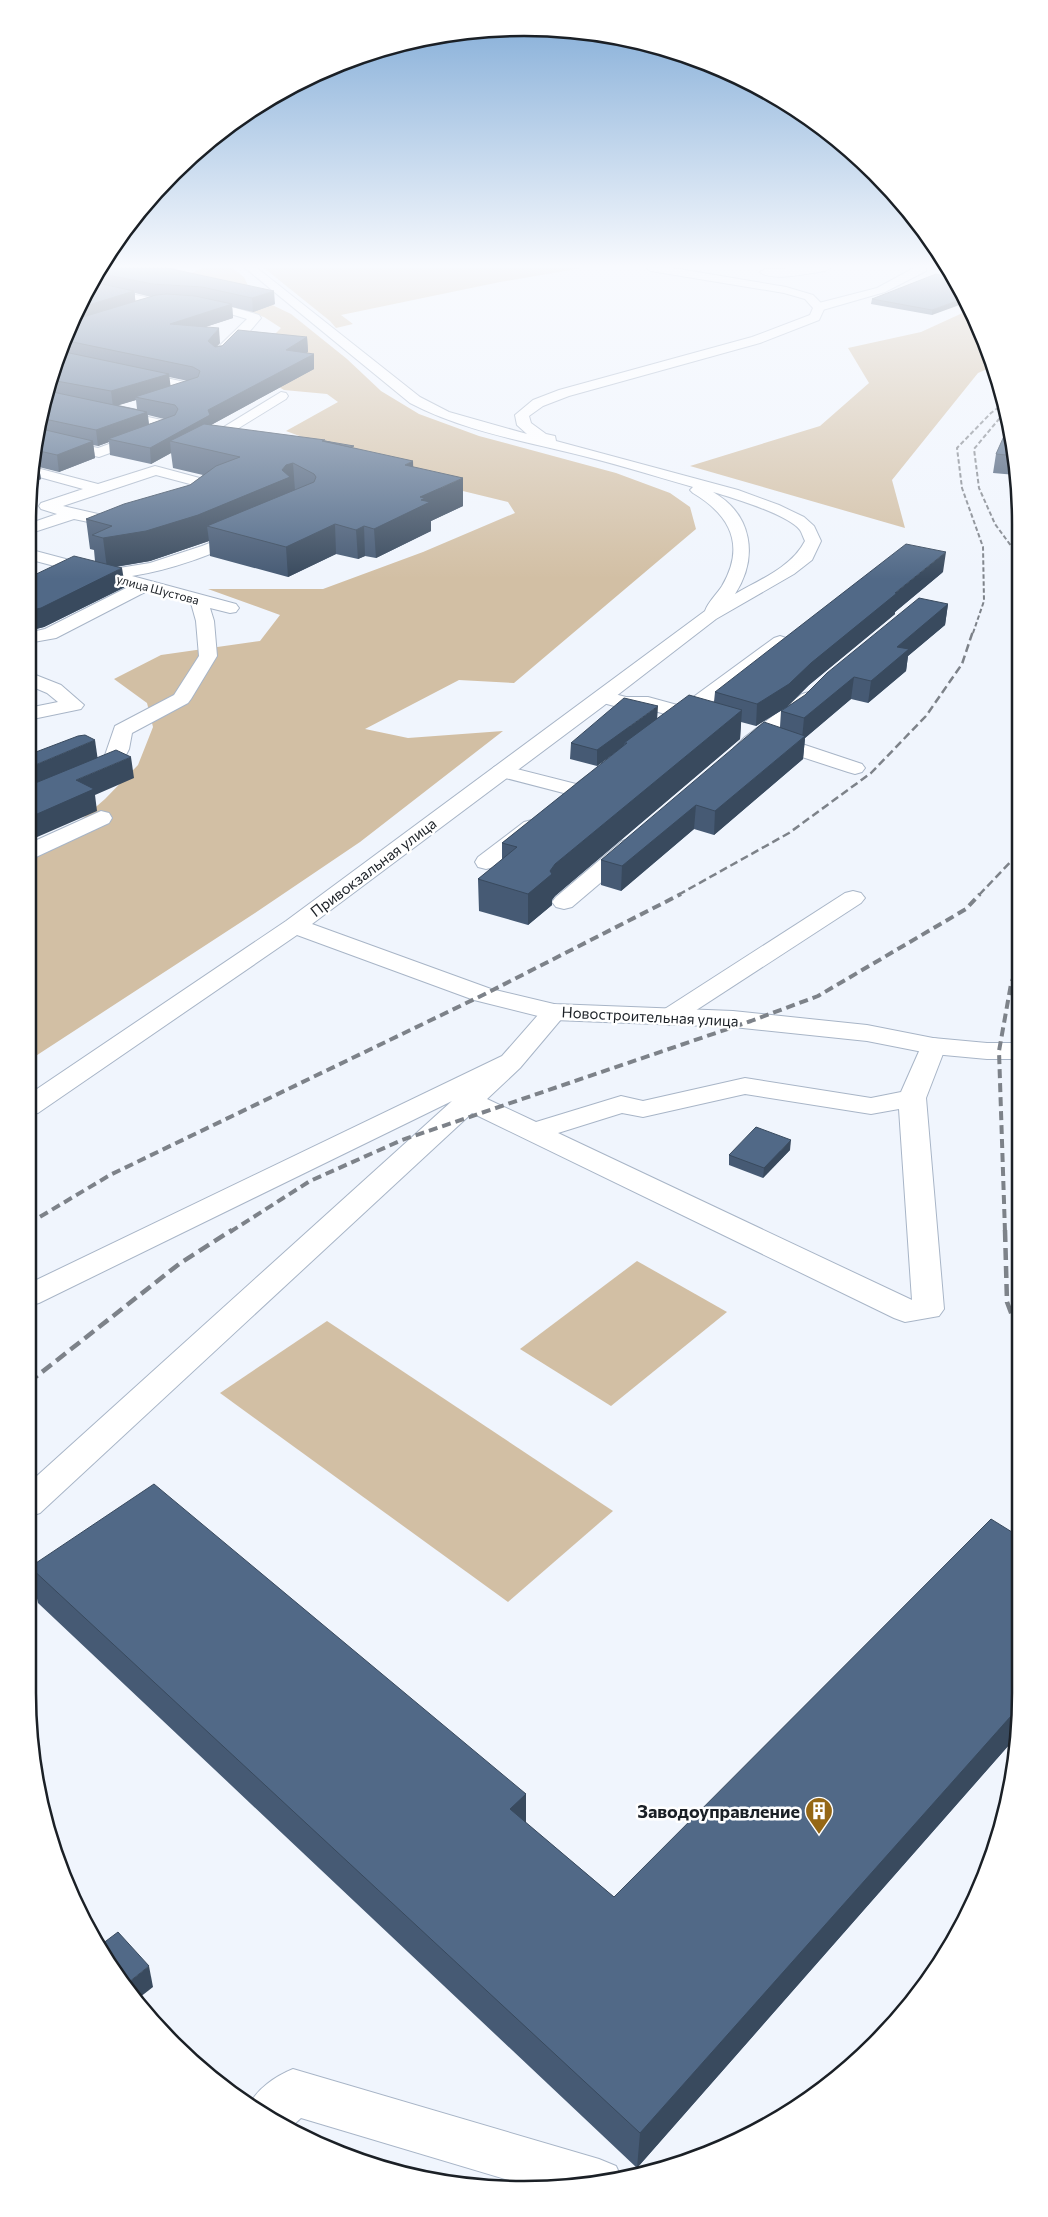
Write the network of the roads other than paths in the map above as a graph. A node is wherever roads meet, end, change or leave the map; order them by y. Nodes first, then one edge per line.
1 (116, 371) edge
2 (379, 371) edge
3 (642, 371) edge
4 (167, 396) edge
5 (281, 396) edge
6 (52, 400) edge
7 (140, 405) edge
8 (113, 414) junction
9 (45, 440) edge
10 (203, 444) junction
11 (222, 447) edge
12 (187, 453) edge
13 (606, 457) junction
14 (171, 461) edge
15 (155, 470) junction
16 (658, 472) junction
17 (39, 473) edge
18 (100, 489) junction
19 (194, 503) edge
20 (73, 514) junction
21 (138, 523) edge
22 (36, 526) edge
23 (263, 526) edge
24 (36, 556) edge
25 (49, 559) junction
26 (36, 565) edge
27 (70, 565) junction
28 (108, 575) junction
29 (44, 576) edge
30 (146, 585) junction
31 (199, 600) junction
32 (230, 608) dead end
33 (710, 615) junction
34 (795, 632) edge
35 (36, 637) edge
36 (36, 681) edge
37 (823, 685) edge
38 (603, 697) junction
39 (36, 713) edge
40 (683, 714) junction
41 (711, 722) edge
42 (659, 732) edge
43 (749, 733) junction
44 (728, 761) edge
45 (619, 762) edge
46 (855, 768) dead end
47 (501, 771) junction
48 (579, 791) junction
49 (36, 798) edge
50 (101, 818) dead end
51 (646, 832) edge
52 (36, 848) edge
53 (486, 862) dead end
54 (853, 898) dead end
55 (564, 902) dead end
56 (294, 926) junction
57 (554, 1012) junction
58 (669, 1017) junction
59 (933, 1046) junction
60 (1012, 1051) edge
61 (511, 1062) junction
62 (912, 1098) junction
63 (469, 1101) junction
64 (36, 1102) edge
65 (534, 1132) junction
66 (36, 1292) edge
67 (36, 1497) edge
68 (273, 2111) edge
69 (581, 2178) edge

1 - 4 main road
2 - 13 main road
3 - 13 main road
5 - 10 main road
6 - 8 main road
7 - 8 main road
8 - 9 main road
10 - 11 main road
10 - 12 main road
13 - 16 main road
14 - 15 main road
15 - 18 main road
15 - 19 main road
16 - 33 main road
16 - 33 main road
17 - 18 main road
18 - 20 main road
20 - 21 main road
20 - 22 main road
23 - 28 main road
24 - 25 main road, улица Шустова
25 - 26 main road
25 - 27 main road, улица Шустова
27 - 28 main road, улица Шустова
27 - 29 main road
28 - 30 main road, улица Шустова
30 - 31 main road, улица Шустова
30 - 35 main road
31 - 32 main road, улица Шустова
31 - 49 main road
33 - 38 main road, Привокзальная улица
34 - 40 main road
36 - 39 main road
37 - 43 main road
38 - 40 main road
38 - 47 main road, Привокзальная улица
40 - 41 main road
40 - 42 main road
43 - 44 main road
43 - 46 main road
45 - 48 main road
47 - 48 main road
47 - 56 main road, Привокзальная улица
48 - 53 main road
50 - 52 main road
51 - 55 main road
54 - 58 main road
56 - 57 main road, Новостроительная улица
56 - 64 main road, Привокзальная улица
57 - 58 main road, Новостроительная улица
57 - 61 main road
58 - 59 main road, Новостроительная улица
59 - 60 main road, Новостроительная улица
59 - 62 main road
61 - 63 main road
61 - 66 main road
62 - 65 main road
62 - 65 main road
63 - 65 main road
63 - 67 main road
68 - 69 main road

